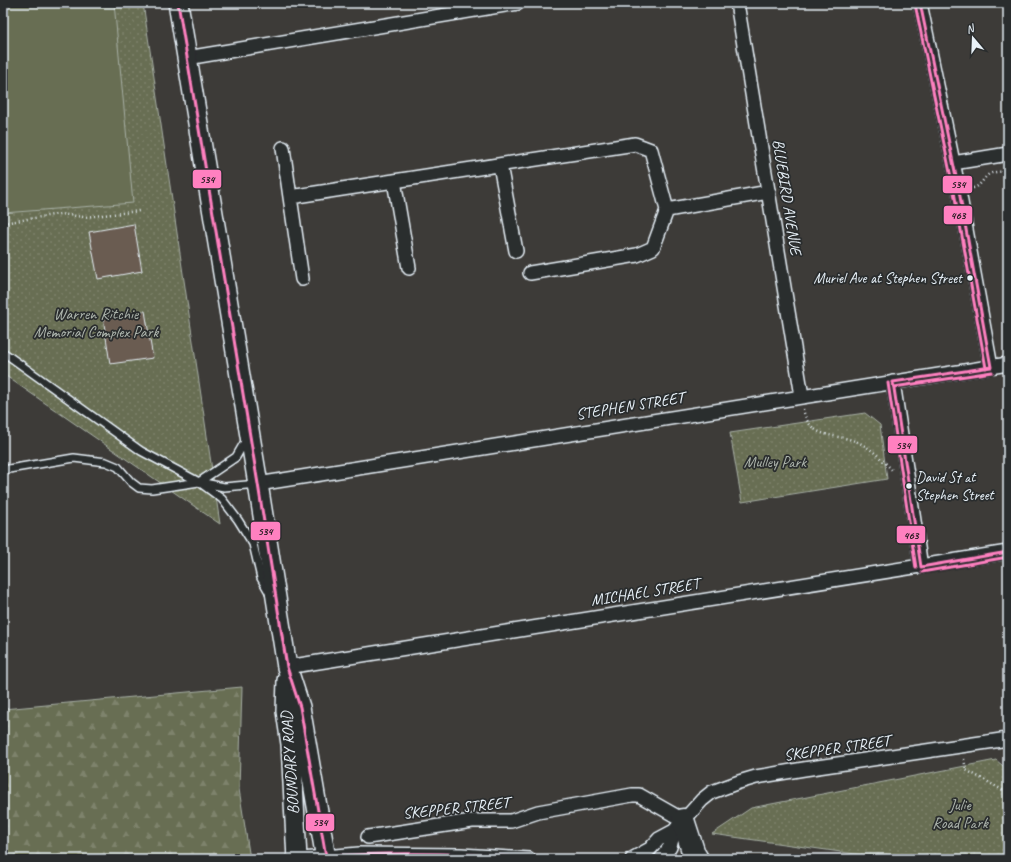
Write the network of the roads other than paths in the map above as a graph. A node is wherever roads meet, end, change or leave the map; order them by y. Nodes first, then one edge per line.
1 (178, 3) edge
2 (518, 3) edge
3 (737, 3) edge
4 (920, 3) edge
5 (187, 58) junction
6 (283, 148) dead end
7 (1008, 154) edge
8 (953, 163) junction
9 (500, 165) junction
10 (394, 181) junction
11 (769, 192) junction
12 (290, 197) junction
13 (666, 210) junction
14 (516, 250) dead end
15 (409, 268) dead end
16 (530, 273) dead end
17 (302, 279) dead end
18 (3, 352) edge
19 (1008, 364) edge
20 (991, 366) junction
21 (893, 382) junction
22 (802, 396) junction
23 (250, 433) junction
24 (3, 470) edge
25 (199, 482) junction
26 (258, 484) junction
27 (1008, 552) edge
28 (921, 567) junction
29 (278, 606) junction
30 (287, 667) junction
31 (1008, 739) edge
32 (678, 825) junction
33 (368, 837) dead end
34 (326, 858) edge
35 (297, 859) edge
36 (302, 859) edge
37 (529, 859) edge
38 (632, 859) edge
39 (661, 859) edge
40 (697, 859) edge

1 - 5 main road, BOUNDARY ROAD
2 - 5 street
3 - 11 street, BLUEBIRD AVENUE
4 - 8 street
5 - 23 main road, BOUNDARY ROAD
6 - 12 street
7 - 8 street
8 - 20 street
9 - 10 street
9 - 13 street
9 - 14 street
10 - 12 street
10 - 15 street
11 - 13 street
11 - 22 street, BLUEBIRD AVENUE
12 - 17 street
13 - 16 street
18 - 25 lane
19 - 20 street, STEPHEN STREET
20 - 21 street, STEPHEN STREET
21 - 22 street, STEPHEN STREET
21 - 28 street
22 - 26 street, STEPHEN STREET
23 - 25 lane
23 - 26 main road, BOUNDARY ROAD
24 - 25 lane
25 - 26 lane
25 - 29 lane
26 - 29 main road, BOUNDARY ROAD
27 - 28 street, MICHAEL STREET
28 - 30 street, MICHAEL STREET
29 - 30 main road, BOUNDARY ROAD
30 - 34 main road, BOUNDARY ROAD
30 - 35 main road, BOUNDARY ROAD
31 - 32 street, SKEPPER STREET
32 - 33 street, SKEPPER STREET
32 - 38 street, SKEPPER STREET
32 - 39 street, SKEPPER STREET
32 - 40 highway
34 - 36 street
34 - 37 street

